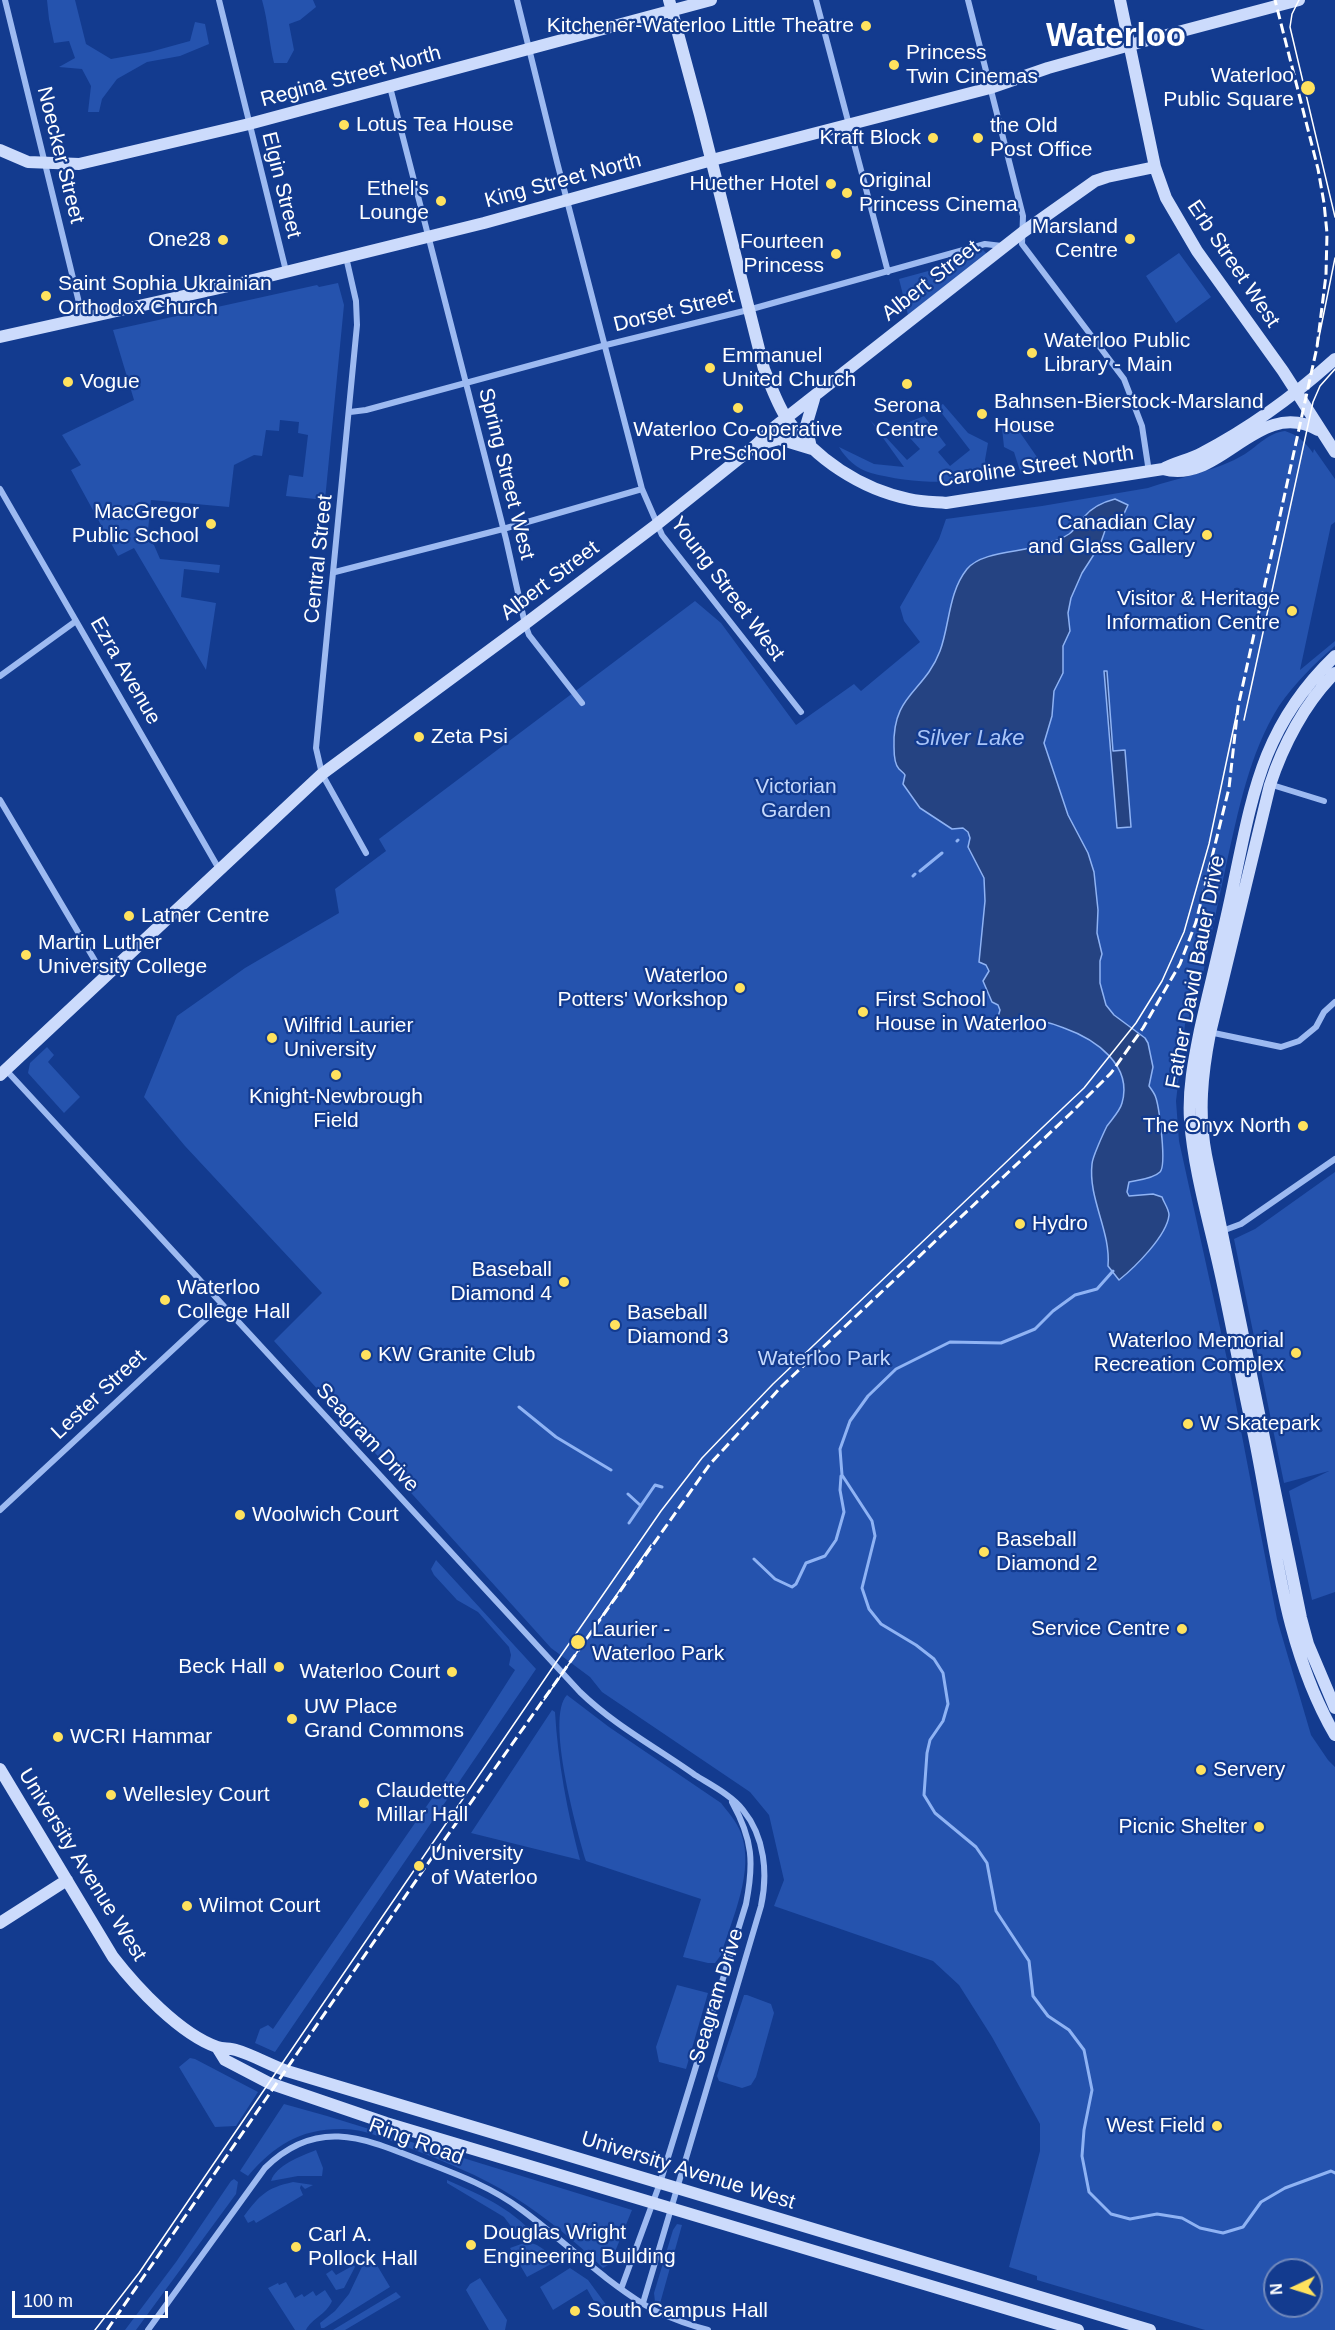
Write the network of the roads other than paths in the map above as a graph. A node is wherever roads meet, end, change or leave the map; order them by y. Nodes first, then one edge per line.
1 (5, 0) edge
2 (219, 0) edge
3 (517, 0) edge
4 (711, 0) edge
5 (816, 0) edge
6 (968, 0) edge
7 (1120, 0) edge
8 (1299, 0) edge
9 (671, 5) edge
10 (1131, 45) junction
11 (529, 49) junction
12 (389, 86) junction
13 (990, 88) junction
14 (249, 124) junction
15 (848, 125) junction
16 (0, 150) edge
17 (712, 160) junction
18 (46, 164) junction
19 (1155, 167) junction
20 (567, 200) junction
21 (1023, 232) junction
22 (428, 236) junction
23 (1006, 247) junction
24 (346, 257) junction
25 (286, 272) junction
26 (888, 272) junction
27 (748, 310) junction
28 (83, 319) junction
29 (0, 337) edge
30 (606, 345) junction
31 (1335, 359) edge
32 (465, 382) junction
33 (1296, 393) junction
34 (815, 396) junction
35 (350, 412) junction
36 (787, 418) junction
37 (1320, 430) junction
38 (756, 445) junction
39 (813, 449) junction
40 (1335, 452) edge
41 (1163, 469) junction
42 (1149, 472) junction
43 (0, 489) edge
44 (642, 489) junction
45 (656, 525) junction
46 (503, 529) junction
47 (335, 572) junction
48 (76, 621) junction
49 (525, 624) junction
50 (1335, 656) edge
51 (1335, 673) edge
52 (0, 676) edge
53 (582, 703) dead end
54 (801, 712) dead end
55 (322, 774) junction
56 (1258, 780) junction
57 (1270, 785) junction
58 (0, 800) edge
59 (1324, 801) dead end
60 (366, 853) dead end
61 (220, 869) junction
62 (104, 976) junction
63 (1335, 1002) edge
64 (1205, 1031) junction
65 (3, 1072) edge
66 (1335, 1159) edge
67 (1216, 1232) junction
68 (221, 1305) junction
69 (0, 1510) edge
70 (1335, 1708) edge
71 (1335, 1735) edge
72 (0, 1769) edge
73 (731, 1799) junction
74 (67, 1880) junction
75 (0, 1923) edge
76 (217, 2047) junction
77 (660, 2183) junction
78 (678, 2189) junction
79 (654, 2202) junction
80 (672, 2208) junction
81 (621, 2289) junction
82 (643, 2303) junction
83 (148, 2330) edge
84 (708, 2330) edge
85 (1078, 2330) edge
86 (1150, 2330) edge

1 - 18 street, Noecker Street
2 - 14 street, Elgin Street
3 - 11 street, Young Street West
4 - 9 main road, Regina Street North
5 - 15 street
6 - 13 street
7 - 10 main road, Erb Street West
8 - 10 main road, King Street North
9 - 11 main road, Regina Street North
9 - 17 main road, Caroline Street North
10 - 13 main road, King Street North
10 - 19 main road, Erb Street West
11 - 12 main road, Regina Street North
11 - 20 street, Young Street West
12 - 14 main road, Regina Street North
12 - 22 street, Spring Street West
13 - 15 main road, King Street North
13 - 21 street
14 - 18 main road, Regina Street North
14 - 25 street, Elgin Street
15 - 17 main road, King Street North
15 - 26 street
16 - 18 main road, Regina Street North
17 - 20 main road, King Street North
17 - 27 main road, Caroline Street North
18 - 28 street, Noecker Street
19 - 21 main road, Albert Street
19 - 33 main road, Erb Street West
20 - 22 main road, King Street North
20 - 30 street, Young Street West
21 - 23 main road, Albert Street
21 - 42 street
22 - 24 main road, King Street North
22 - 32 street, Spring Street West
23 - 26 street, Dorset Street
23 - 34 main road, Albert Street
24 - 25 main road, King Street North
24 - 35 street, Central Street
25 - 28 main road, King Street North
26 - 27 street, Dorset Street
27 - 30 street, Dorset Street
27 - 36 main road, Caroline Street North
28 - 29 main road, King Street North
30 - 32 street, Dorset Street
30 - 44 street, Young Street West
31 - 33 main road, Caroline Street North
32 - 35 street, Dorset Street
32 - 46 street, Spring Street West
33 - 37 main road, Erb Street West
33 - 41 main road, Caroline Street North
34 - 36 main road, Albert Street
34 - 39 main road
35 - 47 street, Central Street
36 - 38 main road, Albert Street
36 - 39 main road, Caroline Street North
37 - 40 main road, Erb Street West
37 - 41 main road
38 - 39 main road
38 - 45 main road, Albert Street
39 - 42 main road, Caroline Street North
41 - 42 main road, Caroline Street North
43 - 48 street, Ezra Avenue
44 - 45 street, Young Street West
44 - 46 street
45 - 49 main road, Albert Street
45 - 54 street, Young Street West
46 - 47 street
46 - 49 street, Spring Street West
47 - 55 street, Central Street
48 - 52 street
48 - 61 street, Ezra Avenue
49 - 53 street, Spring Street West
49 - 55 main road, Albert Street
50 - 56 main road, Father David Bauer Drive
51 - 57 main road, Father David Bauer Drive
55 - 60 street, Central Street
55 - 61 main road, Albert Street
56 - 57 street
56 - 64 main road, Father David Bauer Drive
57 - 59 street
57 - 64 main road, Father David Bauer Drive
58 - 62 street
61 - 62 main road, Albert Street
62 - 65 main road, Albert Street
63 - 64 street
64 - 67 main road, Father David Bauer Drive
65 - 68 street, Seagram Drive
66 - 67 street
67 - 70 main road, Father David Bauer Drive
67 - 71 main road, Father David Bauer Drive
68 - 69 street, Lester Street
68 - 73 street, Seagram Drive
72 - 74 main road, University Avenue West
73 - 77 street, Seagram Drive
73 - 78 street, Seagram Drive
74 - 75 main road
74 - 76 main road, University Avenue West
76 - 77 main road, University Avenue West
76 - 79 main road, University Avenue West
77 - 78 main road, University Avenue West
77 - 79 street, Seagram Drive
78 - 80 street, Seagram Drive
78 - 86 main road, University Avenue West
79 - 80 main road, University Avenue West
79 - 81 street
80 - 82 street
80 - 85 main road, University Avenue West
81 - 82 street, Ring Road
81 - 83 street, Ring Road
82 - 84 street, Ring Road

